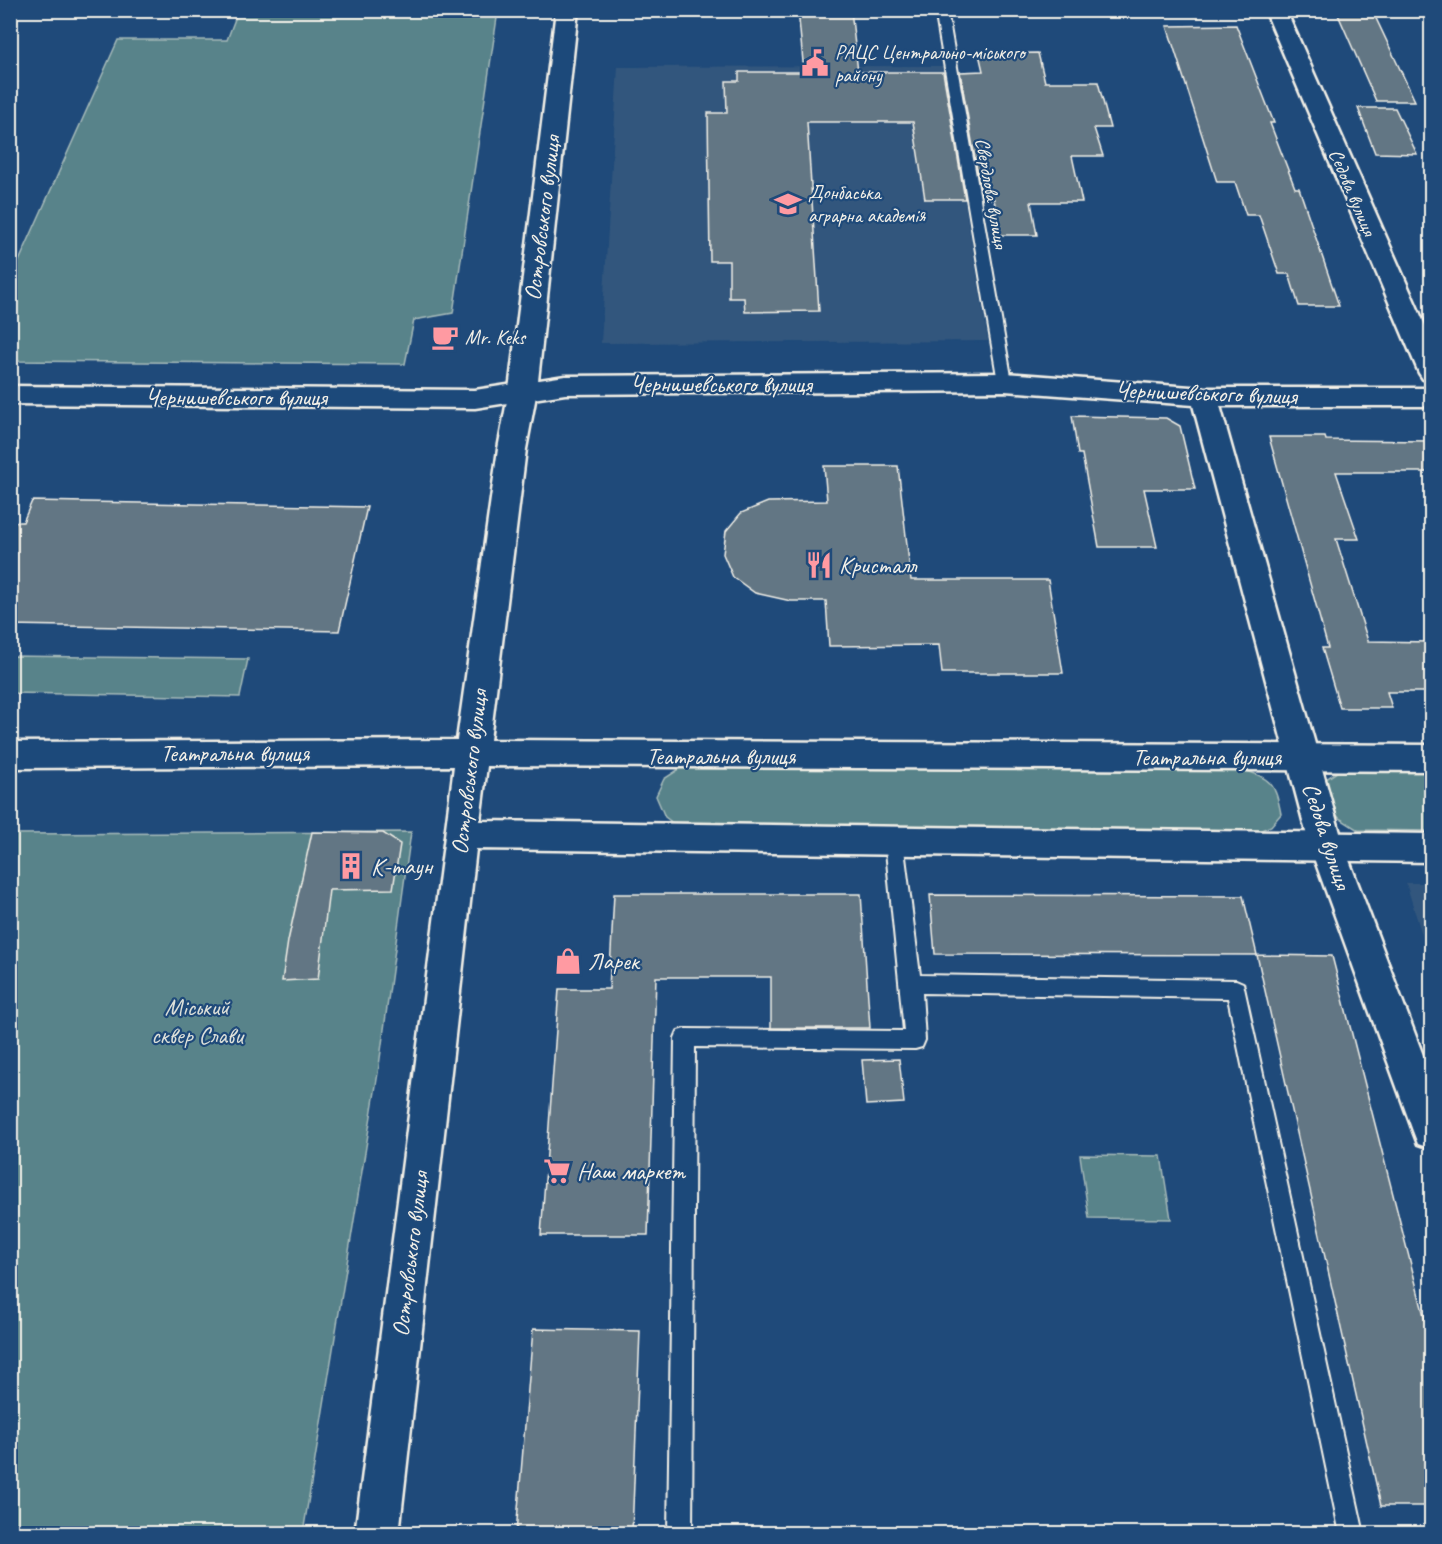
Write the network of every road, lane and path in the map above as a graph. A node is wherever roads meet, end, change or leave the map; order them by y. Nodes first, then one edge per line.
1 (567, 10) edge
2 (941, 10) edge
3 (1275, 10) edge
4 (1431, 373) edge
5 (1005, 381) junction
6 (523, 390) junction
7 (10, 395) edge
8 (1204, 397) junction
9 (1431, 397) edge
10 (471, 753) junction
11 (10, 755) edge
12 (1303, 758) junction
13 (1431, 758) edge
14 (461, 835) junction
15 (894, 840) junction
16 (1327, 847) junction
17 (1431, 848) edge
18 (911, 984) junction
19 (1431, 1131) edge
20 (377, 1533) edge
21 (680, 1533) edge
22 (1352, 1533) edge

1 - 6 street, Островського вулиця
2 - 5 lane, Свердлова вулиця
3 - 4 street, Седова вулиця
5 - 6 street, Чернишевського вулиця
5 - 8 street, Чернишевського вулиця
6 - 7 street, Чернишевського вулиця
6 - 10 street, Островського вулиця
8 - 9 street, Чернишевського вулиця
8 - 12 street, Седова вулиця
10 - 11 street, Театральна вулиця
10 - 12 street, Театральна вулиця
10 - 14 street, Островського вулиця
12 - 13 street, Театральна вулиця
12 - 16 street, Седова вулиця
14 - 15 street
14 - 20 street, Островського вулиця
15 - 16 street
15 - 18 lane
16 - 17 street
16 - 19 street, Седова вулиця
18 - 21 lane
18 - 22 lane

